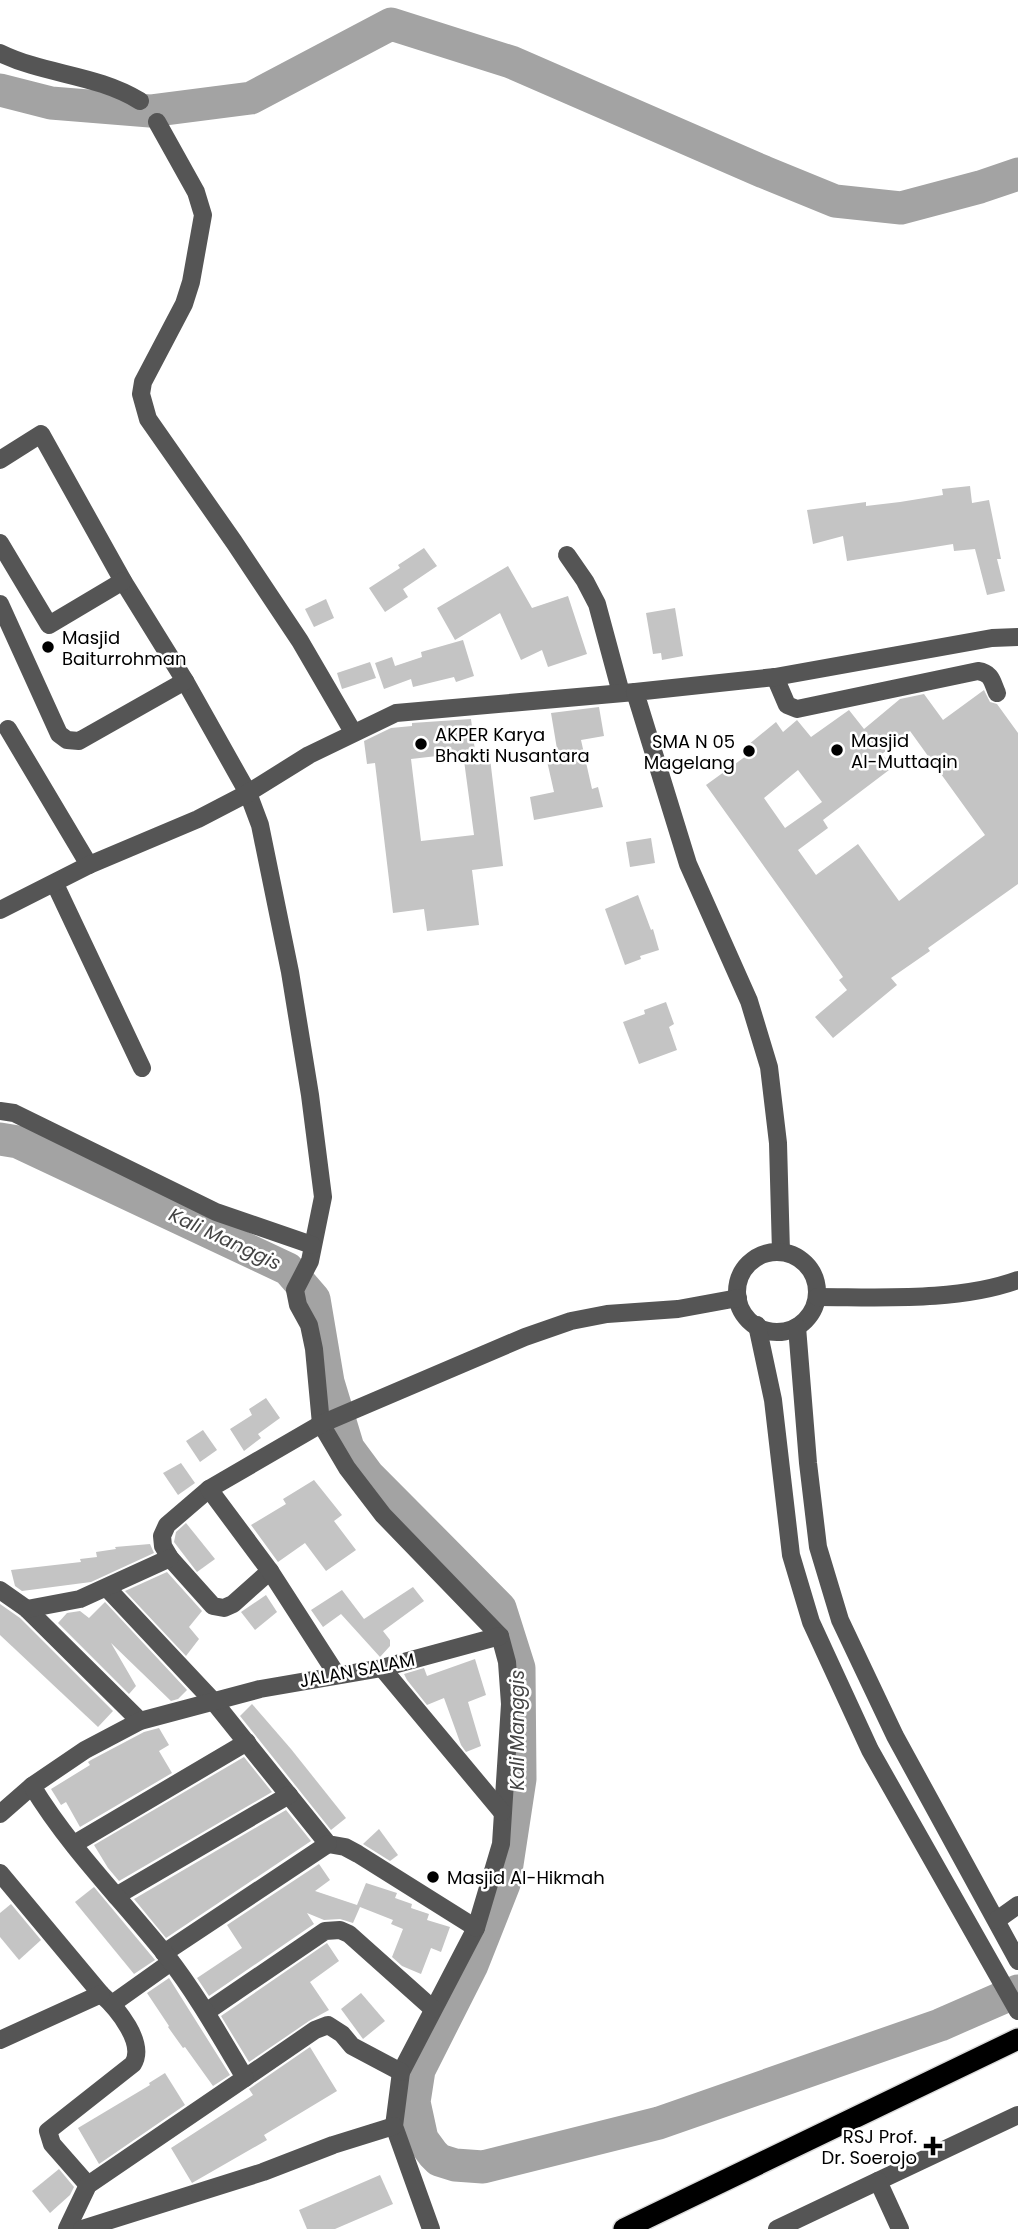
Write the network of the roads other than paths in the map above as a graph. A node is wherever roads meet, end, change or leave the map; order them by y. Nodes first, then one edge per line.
1 (0, 53) edge
2 (140, 101) dead end
3 (157, 122) dead end
4 (0, 460) edge
5 (0, 543) edge
6 (567, 555) dead end
7 (123, 580) junction
8 (0, 604) edge
9 (1018, 637) edge
10 (775, 677) junction
11 (185, 681) junction
12 (628, 692) junction
13 (997, 693) dead end
14 (8, 729) dead end
15 (353, 732) junction
16 (248, 793) junction
17 (89, 865) junction
18 (55, 884) junction
19 (0, 910) edge
20 (142, 1068) dead end
21 (0, 1111) edge
22 (781, 1252) junction
23 (311, 1253) junction
24 (1018, 1280) edge
25 (817, 1297) junction
26 (738, 1298) junction
27 (757, 1325) junction
28 (797, 1327) junction
29 (323, 1423) junction
30 (209, 1489) junction
31 (170, 1558) junction
32 (270, 1571) junction
33 (107, 1588) junction
34 (0, 1590) edge
35 (27, 1609) junction
36 (500, 1636) junction
37 (382, 1668) junction
38 (337, 1675) junction
39 (214, 1702) junction
40 (140, 1721) junction
41 (247, 1742) junction
42 (32, 1786) junction
43 (289, 1795) junction
44 (502, 1812) junction
45 (0, 1814) edge
46 (946, 1829) junction
47 (74, 1844) junction
48 (328, 1844) junction
49 (924, 1846) junction
50 (0, 1873) edge
51 (116, 1896) junction
52 (1018, 1905) edge
53 (997, 1920) junction
54 (476, 1928) junction
55 (167, 1957) junction
56 (1018, 1961) edge
57 (106, 1999) junction
58 (433, 2009) junction
59 (1017, 2009) edge
60 (206, 2012) junction
61 (1018, 2039) edge
62 (0, 2040) edge
63 (401, 2072) junction
64 (245, 2078) junction
65 (1018, 2115) edge
66 (394, 2126) junction
67 (878, 2181) junction
68 (88, 2185) junction
69 (67, 2229) edge
70 (82, 2229) edge
71 (431, 2229) edge
72 (625, 2229) edge
73 (777, 2229) edge
74 (900, 2229) edge

1 - 2 street
3 - 15 street
4 - 7 street
5 - 7 street
6 - 12 street
7 - 11 street
8 - 11 street
9 - 10 street
10 - 12 street
10 - 13 street
11 - 16 street
12 - 15 street
12 - 22 street
14 - 17 street
15 - 16 street
16 - 17 street
16 - 23 street
17 - 18 street
18 - 19 street
18 - 20 street
21 - 23 street
22 - 25 street
22 - 26 street
23 - 29 street
24 - 25 street
25 - 28 street
26 - 27 street
26 - 29 street
27 - 28 street
27 - 49 street
28 - 46 street
29 - 30 street
29 - 36 street
30 - 31 street
30 - 32 street
31 - 32 street
31 - 33 street
32 - 38 street
33 - 35 street
33 - 39 street
34 - 35 street
35 - 40 street
36 - 37 street, JALAN SALAM
36 - 44 street
37 - 38 street, JALAN SALAM
37 - 44 street
38 - 39 street, JALAN SALAM
39 - 40 street, JALAN SALAM
39 - 41 street
40 - 42 street, JALAN SALAM
41 - 43 street
41 - 47 street
42 - 45 street, JALAN SALAM
42 - 47 street
43 - 48 street
43 - 51 street
44 - 54 street
46 - 49 street
46 - 53 street
47 - 51 street
48 - 54 street
48 - 55 street
49 - 59 street
50 - 57 street
51 - 55 street
52 - 53 street
53 - 56 street
54 - 58 street
55 - 57 street
55 - 60 street
57 - 62 street
57 - 68 street
58 - 60 street
58 - 63 street
60 - 64 street
61 - 72 highway
63 - 64 street
63 - 66 street
64 - 68 street
65 - 67 street
66 - 70 street
66 - 71 street
67 - 73 street
67 - 74 street
68 - 69 street

